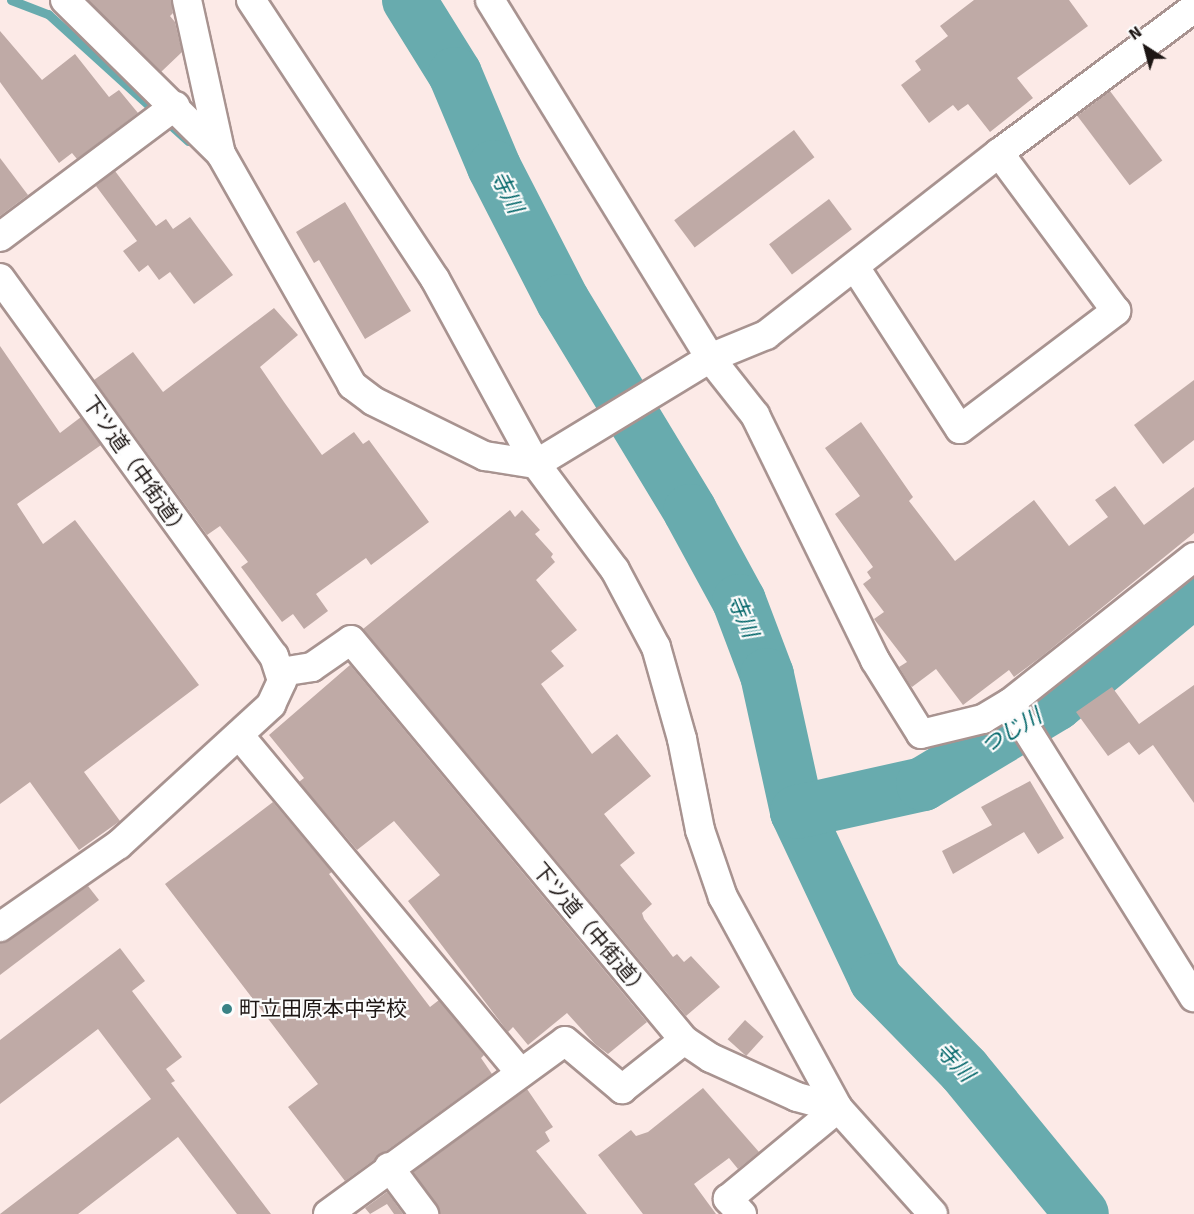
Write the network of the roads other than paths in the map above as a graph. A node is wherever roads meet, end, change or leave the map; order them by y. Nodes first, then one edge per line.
1 (65, 0) edge
2 (186, 0) edge
3 (250, 0) edge
4 (490, 0) edge
5 (1194, 8) edge
6 (175, 106) junction
7 (999, 153) junction
8 (221, 154) junction
9 (0, 237) edge
10 (855, 267) junction
11 (0, 278) edge
12 (703, 362) junction
13 (541, 462) junction
14 (1192, 563) edge
15 (278, 664) junction
16 (1013, 708) junction
17 (239, 735) junction
18 (2, 922) edge
19 (1194, 997) edge
20 (684, 1040) junction
21 (520, 1073) junction
22 (838, 1108) junction
23 (389, 1167) junction
24 (328, 1214) edge
25 (424, 1214) edge
26 (742, 1214) edge
27 (933, 1214) edge

1 - 6 street
2 - 8 street
3 - 13 street
4 - 12 street
5 - 7 street
6 - 8 street
6 - 9 street
7 - 10 street
7 - 10 street
8 - 13 street
10 - 12 street
11 - 15 street, 下ツ道（中街道）
12 - 13 street
12 - 16 street
13 - 22 street
14 - 16 street
15 - 17 street
15 - 20 street, 下ツ道（中街道）
16 - 19 street
17 - 18 street
17 - 21 street
20 - 21 street
20 - 22 street, 下ツ道（中街道）
21 - 23 street
22 - 26 street
22 - 27 street
23 - 24 street
23 - 25 street

